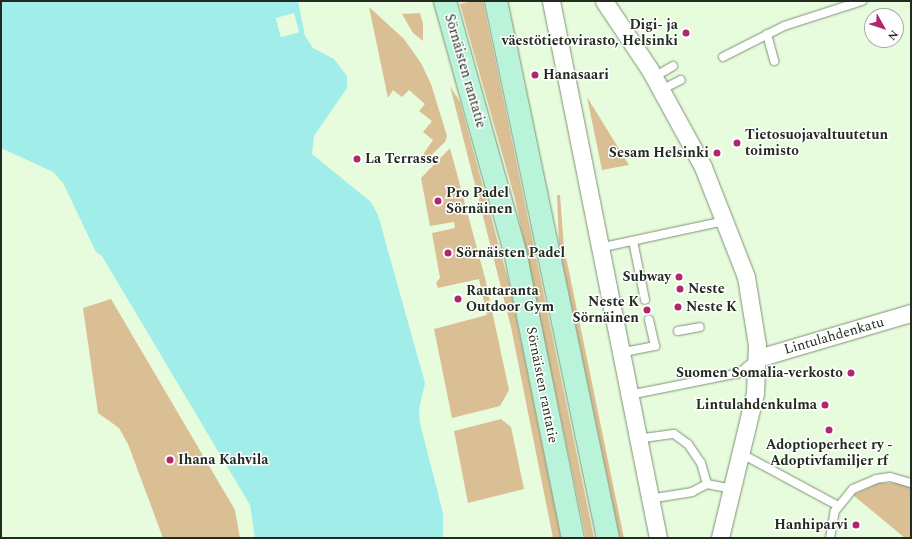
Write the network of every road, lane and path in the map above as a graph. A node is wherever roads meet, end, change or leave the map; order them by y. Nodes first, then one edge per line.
1 (445, 1) edge
2 (496, 1) edge
3 (551, 1) edge
4 (604, 1) edge
5 (862, 1) edge
6 (767, 34) junction
7 (723, 58) dead end
8 (774, 61) dead end
9 (674, 66) dead end
10 (681, 80) dead end
11 (657, 84) junction
12 (726, 221) junction
13 (633, 241) junction
14 (598, 248) junction
15 (645, 300) dead end
16 (911, 313) edge
17 (650, 320) dead end
18 (700, 327) dead end
19 (678, 331) dead end
20 (620, 353) junction
21 (758, 358) junction
22 (628, 395) junction
23 (637, 439) junction
24 (742, 454) junction
25 (911, 483) edge
26 (707, 484) junction
27 (734, 490) junction
28 (649, 499) junction
29 (838, 506) junction
30 (573, 538) edge
31 (608, 538) edge
32 (658, 538) edge
33 (720, 538) edge
34 (830, 538) edge

1 - 30 main road, Sörnäisten rantatie
2 - 31 main road
3 - 14 street
4 - 11 street
5 - 6 lane
6 - 7 lane
6 - 8 lane
9 - 11 lane
10 - 11 lane
11 - 12 street
12 - 13 lane
12 - 21 street
13 - 14 lane
13 - 15 lane
14 - 20 street
16 - 21 street, Lintulahdenkatu
17 - 20 lane
18 - 19 lane
20 - 22 street
21 - 22 lane
21 - 24 street
22 - 23 street
23 - 26 lane
23 - 28 street
24 - 27 street
24 - 29 lane
25 - 29 lane
26 - 27 lane
26 - 28 lane
27 - 33 street
28 - 32 street
29 - 34 lane

